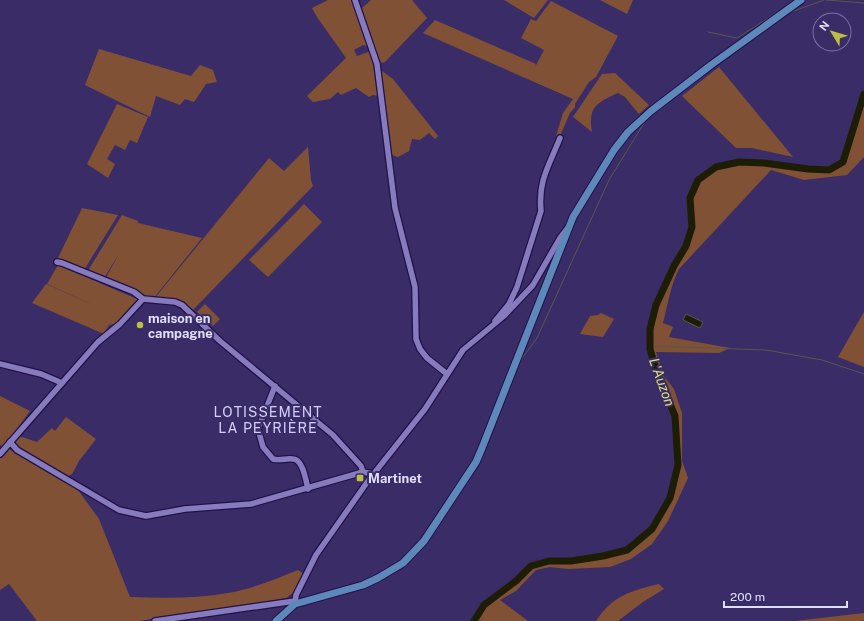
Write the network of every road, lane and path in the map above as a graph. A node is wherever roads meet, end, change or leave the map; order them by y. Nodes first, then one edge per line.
1 (356, 0) edge
2 (801, 0) edge
3 (560, 138) dead end
4 (570, 226) junction
5 (57, 262) dead end
6 (143, 298) junction
7 (489, 327) junction
8 (0, 364) edge
9 (447, 374) junction
10 (62, 383) junction
11 (275, 386) junction
12 (10, 442) junction
13 (0, 454) edge
14 (363, 472) junction
15 (373, 474) junction
16 (308, 489) junction
17 (296, 604) junction
18 (155, 621) edge
19 (276, 621) edge
20 (280, 621) edge

1 - 9 street
2 - 4 main road
3 - 7 street
4 - 7 street
4 - 17 main road
5 - 6 street
6 - 10 street
6 - 11 street
7 - 9 street
8 - 10 street
9 - 15 street
10 - 12 street
11 - 14 street
11 - 16 street
12 - 13 street
12 - 16 street
14 - 15 street
14 - 16 street
15 - 17 street
17 - 18 street
17 - 19 main road
17 - 20 main road

